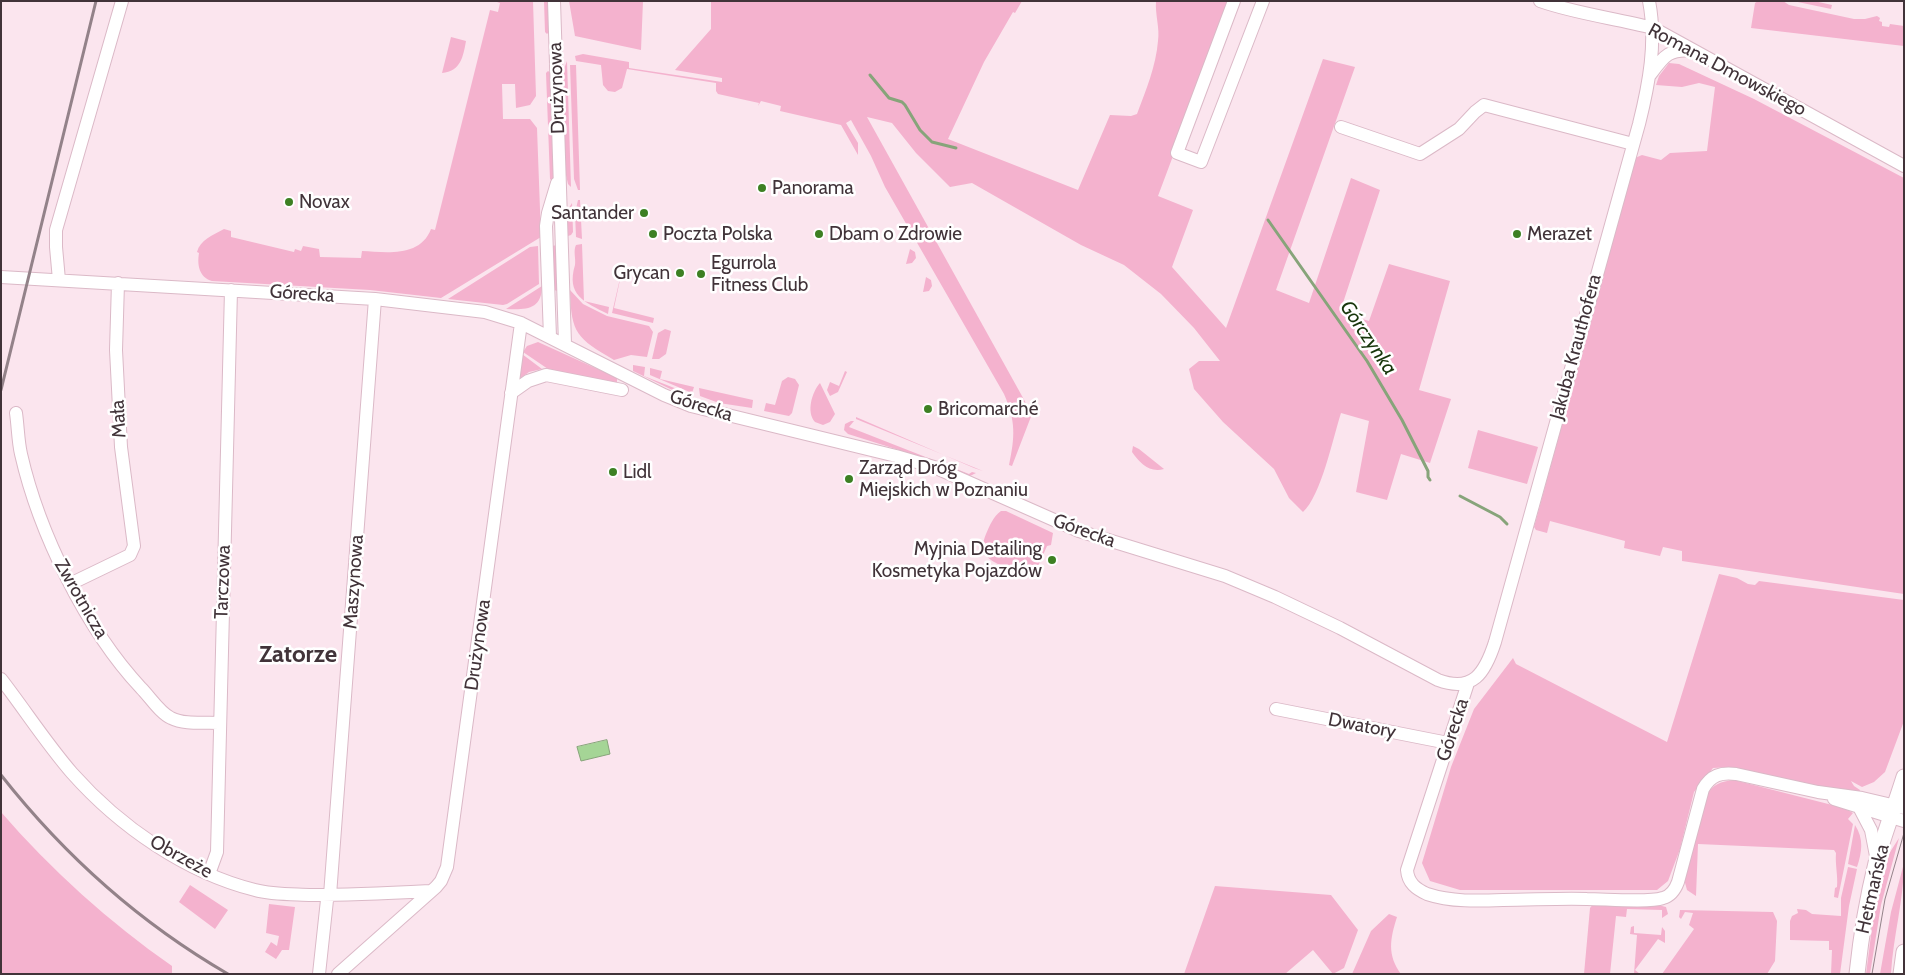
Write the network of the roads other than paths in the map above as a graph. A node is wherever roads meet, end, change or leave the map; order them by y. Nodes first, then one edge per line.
1 (122, 1) edge
2 (554, 1) edge
3 (1234, 1) edge
4 (1263, 1) edge
5 (1540, 1) edge
6 (1648, 1) edge
7 (1653, 28) junction
8 (1696, 52) junction
9 (1648, 77) junction
10 (1341, 127) dead end
11 (1633, 144) junction
12 (1904, 166) edge
13 (560, 176) junction
14 (1, 277) edge
15 (59, 280) junction
16 (118, 283) junction
17 (230, 290) junction
18 (375, 299) junction
19 (521, 323) junction
20 (550, 337) junction
21 (565, 344) junction
22 (622, 390) dead end
23 (512, 392) junction
24 (16, 413) dead end
25 (70, 584) junction
26 (1, 679) edge
27 (1468, 683) junction
28 (1276, 709) dead end
29 (219, 723) junction
30 (1448, 743) junction
31 (1904, 777) edge
32 (1818, 792) junction
33 (1859, 808) junction
34 (1898, 813) edge
35 (1877, 860) junction
36 (209, 874) junction
37 (430, 891) junction
38 (330, 895) junction
39 (1904, 952) edge
40 (319, 974) edge
41 (338, 974) edge
42 (1857, 974) edge
43 (1901, 974) edge

1 - 15 street
2 - 13 street, Drużynowa
3 - 4 street
5 - 7 street, Romana Dmowskiego
6 - 7 street, Jakuba Krauthofera
7 - 8 street, Romana Dmowskiego
7 - 9 street, Jakuba Krauthofera
8 - 9 street
8 - 12 street, Romana Dmowskiego
9 - 11 street, Jakuba Krauthofera
10 - 11 street
11 - 27 street, Jakuba Krauthofera
13 - 20 street, Drużynowa
13 - 21 street, Drużynowa
14 - 15 street, Górecka
15 - 16 street, Górecka
16 - 17 street, Górecka
16 - 25 street, Mała
17 - 18 street, Górecka
17 - 29 street, Tarczowa
18 - 19 street, Górecka
18 - 38 street, Maszynowa
19 - 20 street, Górecka
19 - 23 street, Drużynowa
20 - 21 street, Górecka
21 - 27 street, Górecka
22 - 23 street
23 - 37 street, Drużynowa
24 - 25 street, Zwrotnicza
25 - 29 street, Zwrotnicza
26 - 36 street, Obrzeże
27 - 30 street, Górecka
28 - 30 street, Dwatory
29 - 36 street, Tarczowa
30 - 32 street, Górecka
31 - 34 main road, Hetmańska
32 - 33 street, Górecka
32 - 34 street, Górecka
33 - 34 street, Górecka
33 - 35 street
34 - 35 main road, Hetmańska
35 - 42 main road, Hetmańska
36 - 38 street, Obrzeże
37 - 38 street, Obrzeże
37 - 41 street, Drużynowa
38 - 40 street, Maszynowa
39 - 43 main road

